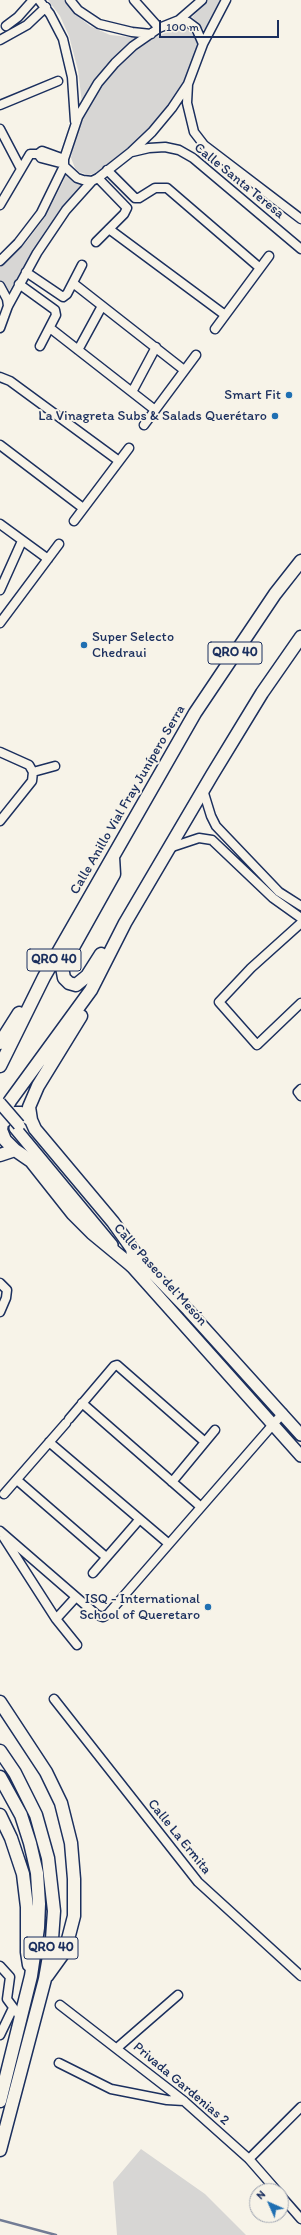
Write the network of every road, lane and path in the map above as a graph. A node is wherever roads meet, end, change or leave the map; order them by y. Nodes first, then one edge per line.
1 (33, 0) edge
2 (39, 0) edge
3 (70, 0) edge
4 (134, 0) edge
5 (202, 0) edge
6 (226, 0) edge
7 (46, 7) junction
8 (179, 20) junction
9 (3, 24) edge
10 (159, 28) junction
11 (151, 34) junction
12 (4, 39) edge
13 (203, 44) junction
14 (58, 81) dead end
15 (188, 84) junction
16 (0, 105) edge
17 (75, 125) junction
18 (0, 129) edge
19 (131, 152) junction
20 (64, 163) junction
21 (20, 169) junction
22 (107, 170) junction
23 (95, 180) junction
24 (0, 205) edge
25 (301, 219) edge
26 (109, 228) junction
27 (96, 242) dead end
28 (301, 249) edge
29 (269, 256) dead end
30 (0, 260) edge
31 (82, 265) dead end
32 (260, 268) junction
33 (26, 272) junction
34 (73, 283) junction
35 (20, 284) junction
36 (0, 286) edge
37 (8, 306) junction
38 (102, 306) junction
39 (225, 315) junction
40 (0, 328) edge
41 (50, 328) junction
42 (215, 329) dead end
43 (40, 346) dead end
44 (156, 347) junction
45 (78, 350) junction
46 (196, 355) dead end
47 (184, 370) junction
48 (0, 377) edge
49 (132, 392) junction
50 (155, 410) junction
51 (144, 425) dead end
52 (0, 444) edge
53 (128, 448) dead end
54 (119, 461) junction
55 (83, 508) junction
56 (74, 522) dead end
57 (0, 524) edge
58 (22, 541) junction
59 (59, 544) dead end
60 (48, 559) junction
61 (301, 561) edge
62 (0, 590) edge
63 (0, 623) edge
64 (301, 637) edge
65 (0, 752) edge
66 (55, 766) dead end
67 (34, 772) junction
68 (204, 790) junction
69 (0, 821) edge
70 (216, 826) junction
71 (208, 838) junction
72 (169, 848) junction
73 (113, 857) junction
74 (250, 868) junction
75 (301, 906) edge
76 (301, 918) edge
77 (125, 923) junction
78 (301, 923) edge
79 (44, 977) junction
80 (91, 990) junction
81 (301, 1003) edge
82 (0, 1043) edge
83 (0, 1066) edge
84 (301, 1089) edge
85 (301, 1096) edge
86 (0, 1103) edge
87 (0, 1110) edge
88 (0, 1119) edge
89 (31, 1120) junction
90 (17, 1127) junction
91 (15, 1150) junction
92 (0, 1155) edge
93 (135, 1262) junction
94 (0, 1284) edge
95 (0, 1312) edge
96 (82, 1403) junction
97 (283, 1413) junction
98 (273, 1424) junction
99 (215, 1430) dead end
100 (301, 1435) edge
101 (49, 1442) junction
102 (205, 1442) junction
103 (301, 1456) edge
104 (17, 1480) junction
105 (172, 1482) junction
106 (4, 1494) dead end
107 (200, 1507) junction
108 (139, 1520) junction
109 (0, 1532) edge
110 (169, 1544) junction
111 (106, 1557) junction
112 (93, 1573) dead end
113 (76, 1597) junction
114 (56, 1619) junction
115 (77, 1645) dead end
116 (54, 1698) dead end
117 (0, 1702) edge
118 (4, 1717) edge
119 (0, 1751) edge
120 (0, 1777) edge
121 (0, 1815) edge
122 (0, 1966) edge
123 (31, 1976) junction
124 (301, 1976) edge
125 (45, 1979) junction
126 (178, 1995) dead end
127 (60, 2005) dead end
128 (13, 2008) junction
129 (21, 2018) junction
130 (0, 2035) edge
131 (117, 2048) junction
132 (60, 2063) dead end
133 (0, 2101) edge
134 (184, 2101) junction
135 (301, 2107) edge
136 (0, 2150) edge
137 (249, 2160) junction
138 (269, 2183) edge
139 (289, 2204) edge
140 (300, 2216) edge

1 - 9 street
2 - 7 street
3 - 11 street
4 - 10 street
5 - 8 street
6 - 13 street
7 - 12 street
7 - 17 street
8 - 10 street
8 - 13 street
9 - 12 street
10 - 11 street
11 - 17 street
13 - 15 street
14 - 16 street
15 - 19 street
15 - 25 street, Calle Santa Teresa
17 - 20 street
18 - 21 street
19 - 22 street
19 - 28 street, Calle Santa Teresa
20 - 21 street
20 - 23 street
20 - 30 street
21 - 24 street
22 - 23 street
22 - 32 street
23 - 26 street
23 - 33 street
26 - 27 street
26 - 39 street
29 - 32 street
31 - 34 street
32 - 39 street
33 - 34 street
33 - 35 street
34 - 38 street
35 - 37 street
35 - 41 street
36 - 37 street
37 - 40 street
38 - 44 street
38 - 45 street
39 - 42 street
41 - 43 street
41 - 45 street
44 - 47 street
44 - 49 street
45 - 49 street
46 - 47 street
47 - 50 street
48 - 54 street
49 - 50 street
50 - 51 street
52 - 55 street
53 - 54 street
54 - 55 street
55 - 56 street
57 - 58 street
58 - 60 street
58 - 62 street
59 - 60 street
60 - 63 street
61 - 73 highway, Calle Anillo Vial Fray Junípero Serra / QRO 40
64 - 68 highway, QRO 40
65 - 67 street
66 - 67 street
67 - 69 street
68 - 70 street
68 - 72 highway, QRO 40
70 - 71 street
70 - 74 street
71 - 72 street
71 - 74 street
72 - 77 highway, QRO 40
73 - 77 highway
73 - 79 highway, Calle Anillo Vial Fray Junípero Serra / QRO 40
74 - 75 street
74 - 76 street
77 - 80 highway, QRO 40
78 - 81 street
79 - 82 highway
79 - 83 highway, Calle Anillo Vial Fray Junípero Serra / QRO 40
80 - 88 highway, QRO 40
80 - 89 highway
84 - 85 street
86 - 90 main road, Calle Paseo del Mesón, bridge
87 - 90 main road, Calle Paseo del Mesón
89 - 91 highway
89 - 93 highway
90 - 93 main road, Calle Paseo del Mesón
91 - 92 highway
91 - 93 highway
93 - 97 main road, Calle Paseo del Mesón
93 - 98 main road, Calle Paseo del Mesón
94 - 95 street
96 - 101 street
96 - 102 street
96 - 105 street
97 - 98 street
97 - 100 main road, Calle Paseo del Mesón
98 - 103 main road, Calle Paseo del Mesón
98 - 107 street
99 - 102 street
101 - 104 street
101 - 108 street
102 - 105 street
104 - 106 street
104 - 111 street
105 - 107 street
107 - 110 street
108 - 110 street
108 - 111 street
109 - 113 street
109 - 114 street
110 - 113 street
111 - 112 street
113 - 114 street
114 - 115 street
116 - 124 street, Calle La Ermita
117 - 118 highway
118 - 125 highway
119 - 125 highway, QRO 40
120 - 123 highway, QRO 40
121 - 123 highway
122 - 128 street
123 - 129 highway, QRO 40
125 - 136 highway, QRO 40
126 - 131 street
127 - 131 street, Privada Gardenias 2
128 - 129 street
128 - 130 street
129 - 133 highway, QRO 40
131 - 134 street, Privada Gardenias 2
132 - 134 street
134 - 137 street, Privada Gardenias 2
135 - 137 street
137 - 138 street, Privada Gardenias 2
139 - 140 street

